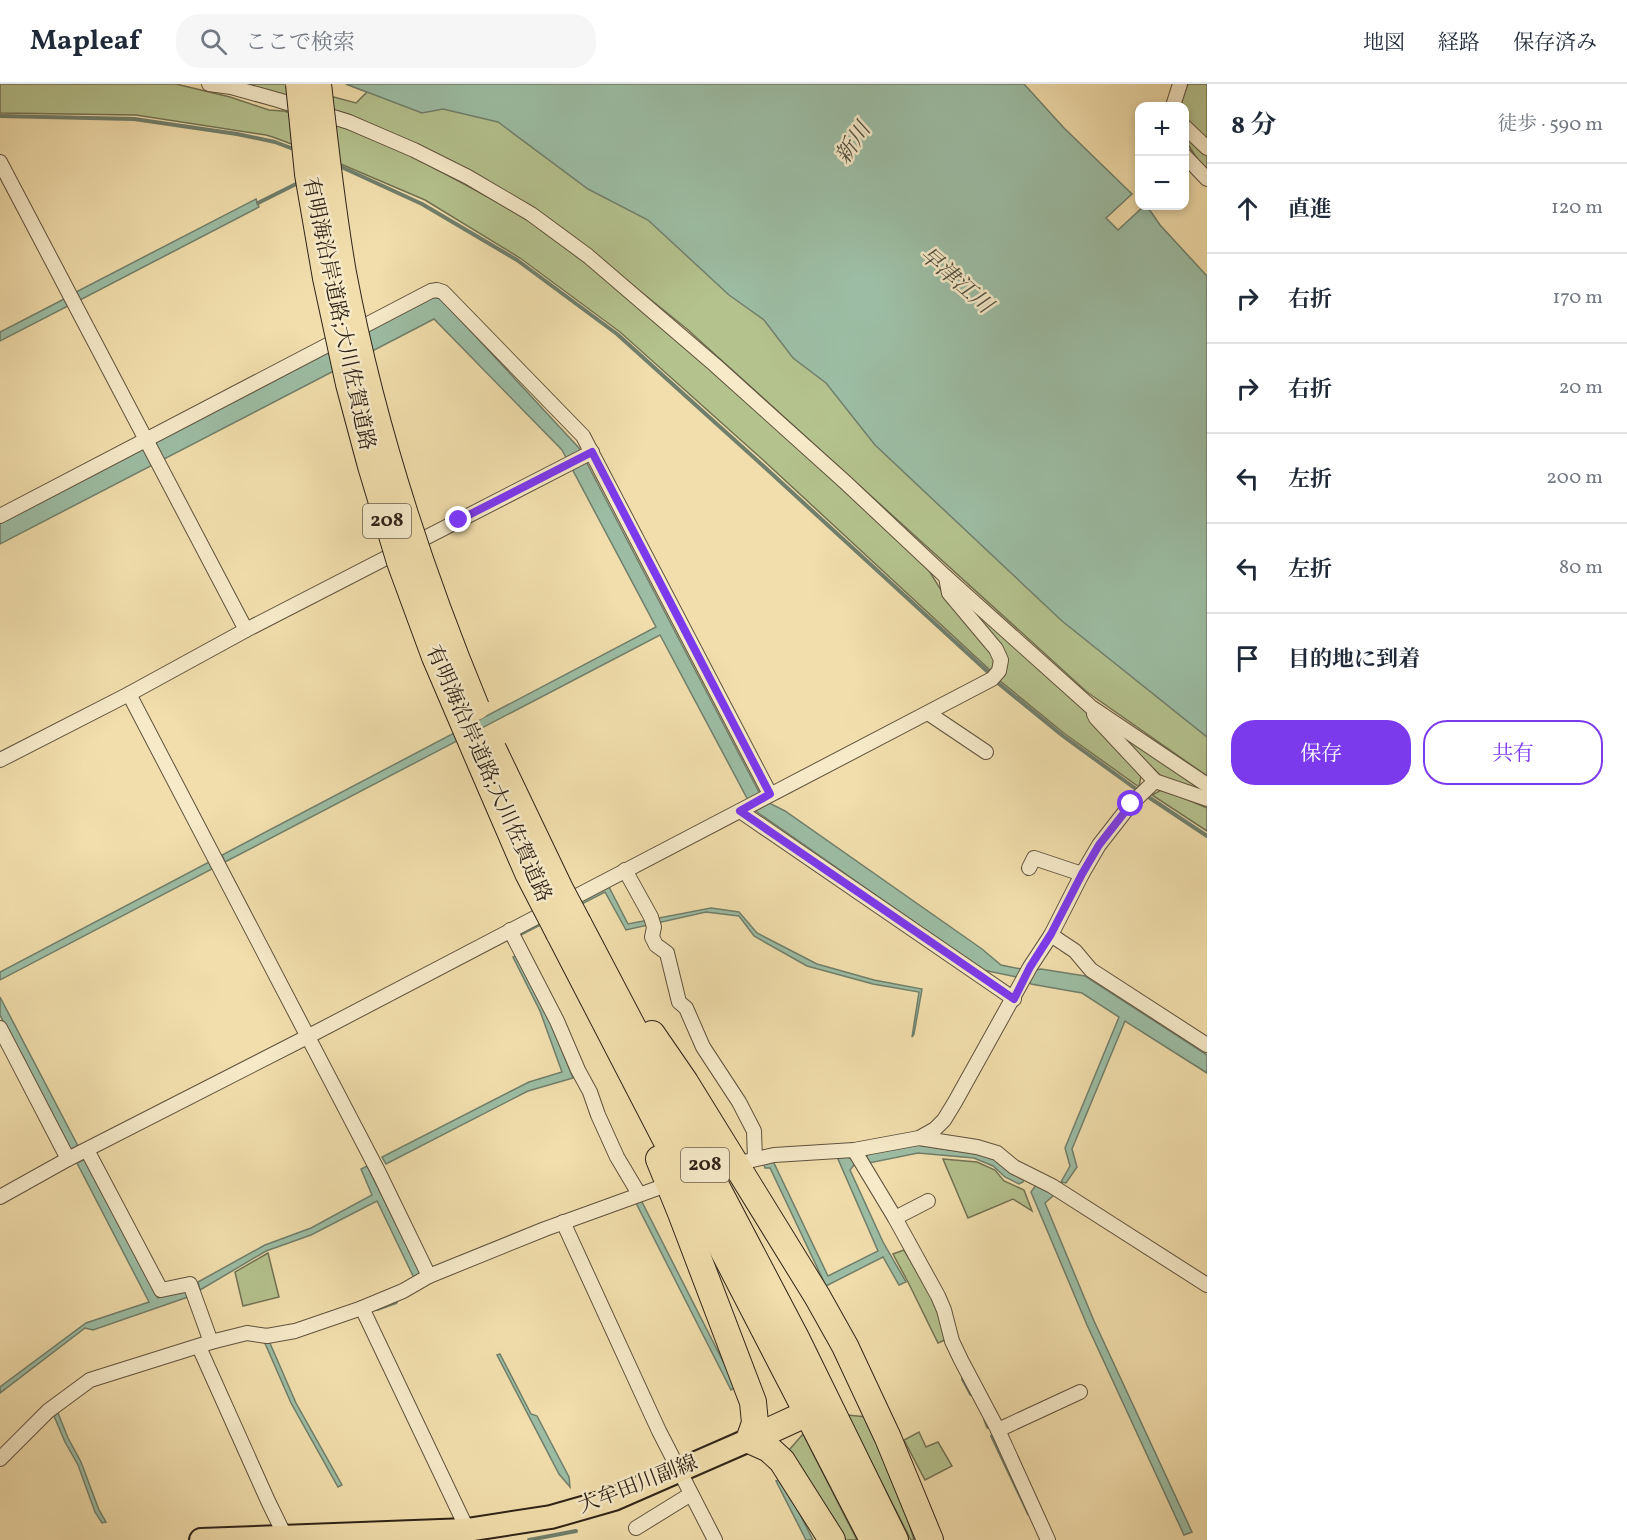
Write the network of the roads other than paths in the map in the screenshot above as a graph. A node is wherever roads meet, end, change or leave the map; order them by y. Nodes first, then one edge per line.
1 (209, 84) edge
2 (299, 84) edge
3 (318, 84) edge
4 (1180, 84) edge
5 (1174, 102) edge
6 (1189, 130) edge
7 (1207, 148) edge
8 (1186, 156) edge
9 (0, 162) edge
10 (1207, 179) edge
11 (146, 439) junction
12 (592, 452) junction
13 (0, 516) edge
14 (946, 577) junction
15 (246, 630) junction
16 (129, 694) junction
17 (1091, 707) junction
18 (928, 712) junction
19 (986, 752) dead end
20 (0, 760) edge
21 (1155, 781) junction
22 (1207, 785) edge
23 (769, 795) junction
24 (1207, 799) edge
25 (744, 809) junction
26 (1029, 868) dead end
27 (625, 870) junction
28 (1082, 874) junction
29 (568, 928) junction
30 (510, 930) junction
31 (1051, 934) junction
32 (583, 956) junction
33 (1014, 999) junction
34 (0, 1028) edge
35 (309, 1036) junction
36 (1207, 1045) edge
37 (919, 1138) junction
38 (87, 1150) junction
39 (854, 1150) junction
40 (68, 1160) junction
41 (661, 1187) dead end
42 (639, 1194) junction
43 (0, 1197) edge
44 (928, 1201) dead end
45 (895, 1218) junction
46 (563, 1222) junction
47 (429, 1276) junction
48 (1207, 1285) edge
49 (362, 1308) junction
50 (205, 1344) junction
51 (862, 1386) junction
52 (1080, 1392) dead end
53 (818, 1411) junction
54 (998, 1430) junction
55 (749, 1440) junction
56 (0, 1459) edge
57 (679, 1471) junction
58 (691, 1494) junction
59 (636, 1528) dead end
60 (469, 1535) edge
61 (287, 1538) edge
62 (201, 1540) edge
63 (715, 1540) edge
64 (832, 1540) edge
65 (873, 1540) edge
66 (895, 1540) edge
67 (930, 1540) edge
68 (1048, 1540) edge

1 - 14 street
2 - 29 highway, 有明海沿岸道路;大川佐賀道路 / 208, bridge
3 - 29 highway, 有明海沿岸道路;大川佐賀道路 / 208, bridge
4 - 5 street
6 - 7 street
8 - 10 street
9 - 11 street
11 - 12 street
11 - 13 street
11 - 15 street
12 - 15 street
12 - 23 street
14 - 17 street
14 - 18 street
15 - 16 street
16 - 20 street
16 - 35 street
17 - 21 street
17 - 22 street
18 - 19 street
18 - 23 street
21 - 24 street
21 - 28 street
23 - 25 street
25 - 27 street
25 - 33 street
26 - 28 street
27 - 30 street
27 - 39 street
28 - 31 street
29 - 32 highway, 有明海沿岸道路;大川佐賀道路 / 208
30 - 35 street
30 - 42 street
31 - 33 street
31 - 36 street
32 - 51 highway
32 - 53 highway, 有明海沿岸道路;大川佐賀道路 / 208
32 - 55 highway
33 - 37 street
34 - 40 street
35 - 38 street
35 - 47 street
37 - 39 street
37 - 48 street
38 - 40 street
38 - 50 street
39 - 45 street
40 - 43 street
41 - 42 street
42 - 46 street
44 - 45 street
45 - 54 street
46 - 47 street
46 - 57 street
47 - 49 street
49 - 50 street
49 - 60 street
50 - 56 street
50 - 61 street
51 - 53 highway
51 - 67 highway
52 - 54 street
53 - 55 highway
53 - 65 highway, 208
53 - 66 highway, 208
54 - 68 street
55 - 57 main road, 大牟田川副線
55 - 64 highway
57 - 58 street
57 - 60 main road, 大牟田川副線
58 - 59 street
58 - 63 street
60 - 61 main road, 大牟田川副線
61 - 62 main road, 大牟田川副線

